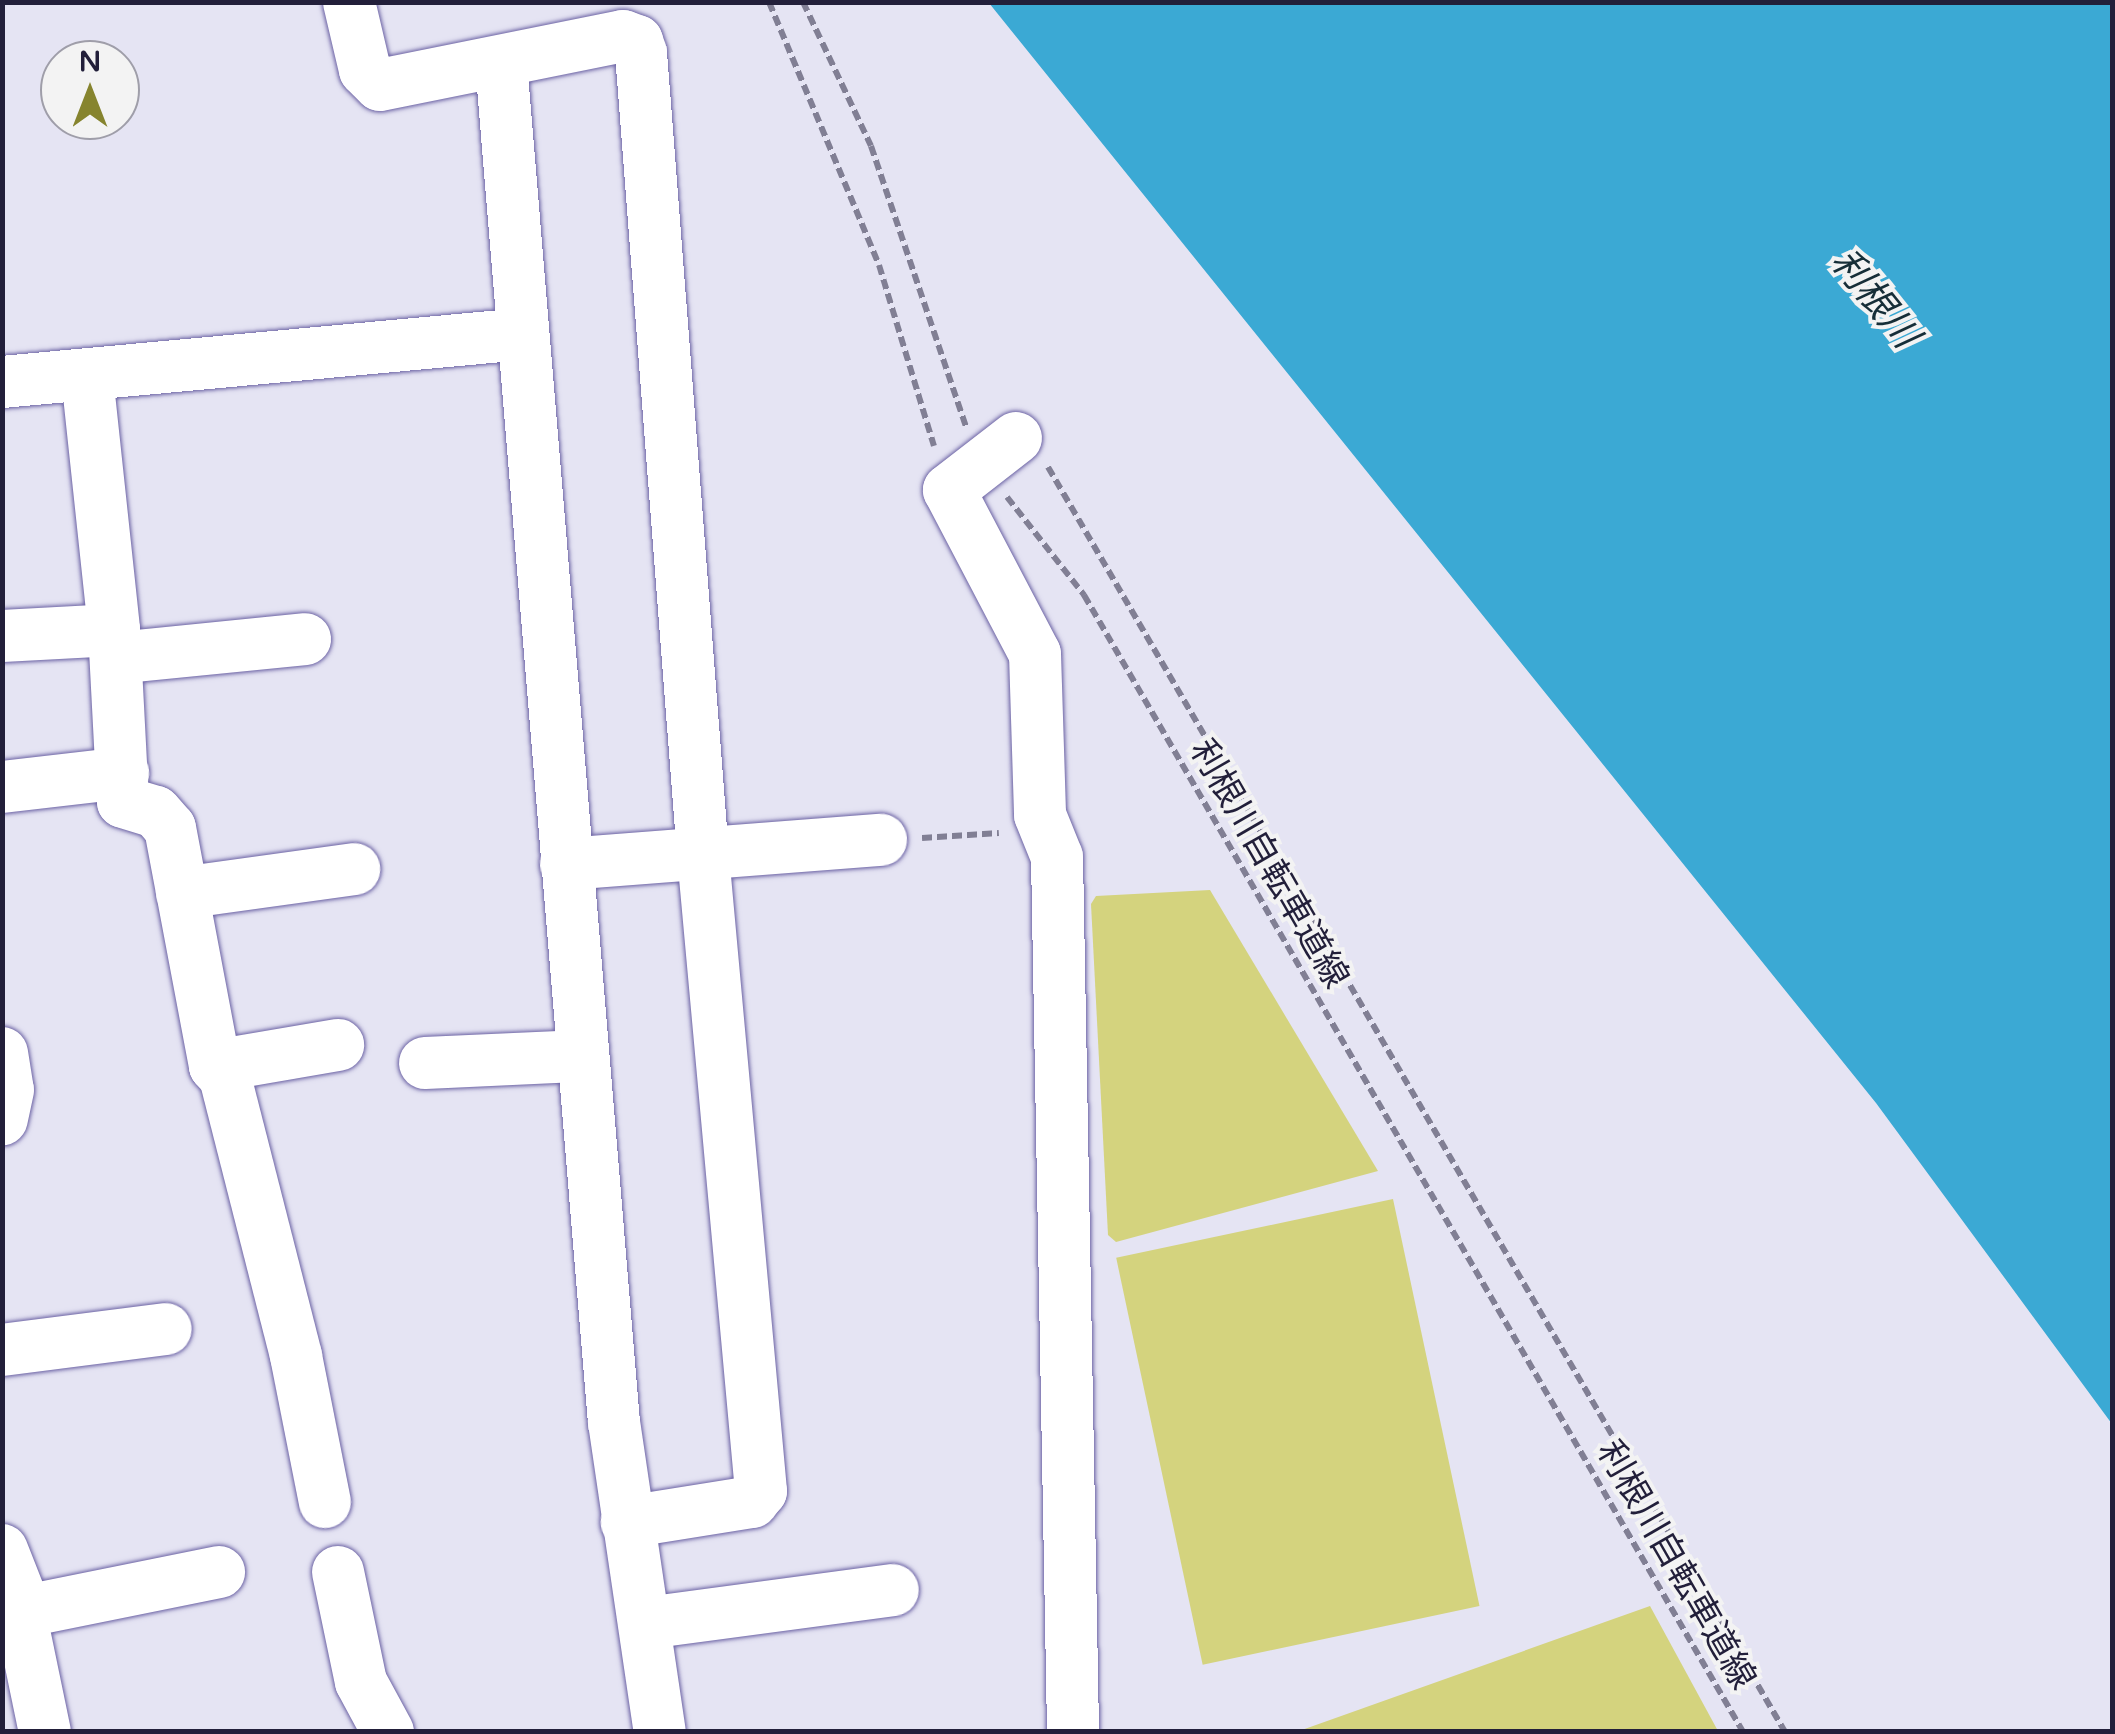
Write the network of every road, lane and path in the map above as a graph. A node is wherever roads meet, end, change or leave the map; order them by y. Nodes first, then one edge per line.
1 (349, 2) edge
2 (768, 2) edge
3 (803, 2) edge
4 (501, 64) junction
5 (523, 334) junction
6 (87, 376) junction
7 (2, 382) edge
8 (983, 464) junction
9 (2, 636) edge
10 (305, 639) dead end
11 (115, 644) junction
12 (123, 773) junction
13 (2, 787) edge
14 (1040, 816) junction
15 (881, 840) joint
16 (702, 855) junction
17 (566, 864) junction
18 (354, 869) dead end
19 (182, 893) junction
20 (338, 1044) dead end
21 (2, 1053) edge
22 (582, 1056) junction
23 (425, 1063) dead end
24 (216, 1066) junction
25 (2, 1118) edge
26 (166, 1330) dead end
27 (2, 1350) edge
28 (325, 1502) dead end
29 (627, 1522) junction
30 (2, 1550) edge
31 (220, 1572) dead end
32 (338, 1572) dead end
33 (893, 1590) dead end
34 (26, 1611) junction
35 (646, 1623) junction
36 (45, 1732) edge
37 (388, 1732) edge
38 (660, 1732) edge
39 (1073, 1732) edge
40 (1743, 1732) edge
41 (1785, 1732) edge

1 - 4 street
2 - 8 path
3 - 8 path, 利根川自転車道線
4 - 5 street
4 - 16 street
5 - 6 street
5 - 17 street
6 - 7 street
6 - 11 street
8 - 14 street
8 - 40 path, 利根川自転車道線
8 - 41 path
9 - 11 street
10 - 11 street
11 - 12 street
12 - 13 street
12 - 19 street
14 - 15 path
14 - 39 street
15 - 16 street
16 - 17 street
16 - 29 street
17 - 22 street
18 - 19 street
19 - 24 street
20 - 24 street
21 - 25 street
22 - 23 street
22 - 29 street
24 - 28 street
26 - 27 street
29 - 35 street
30 - 34 street
31 - 34 street
32 - 37 street
33 - 35 street
34 - 36 street
35 - 38 street

